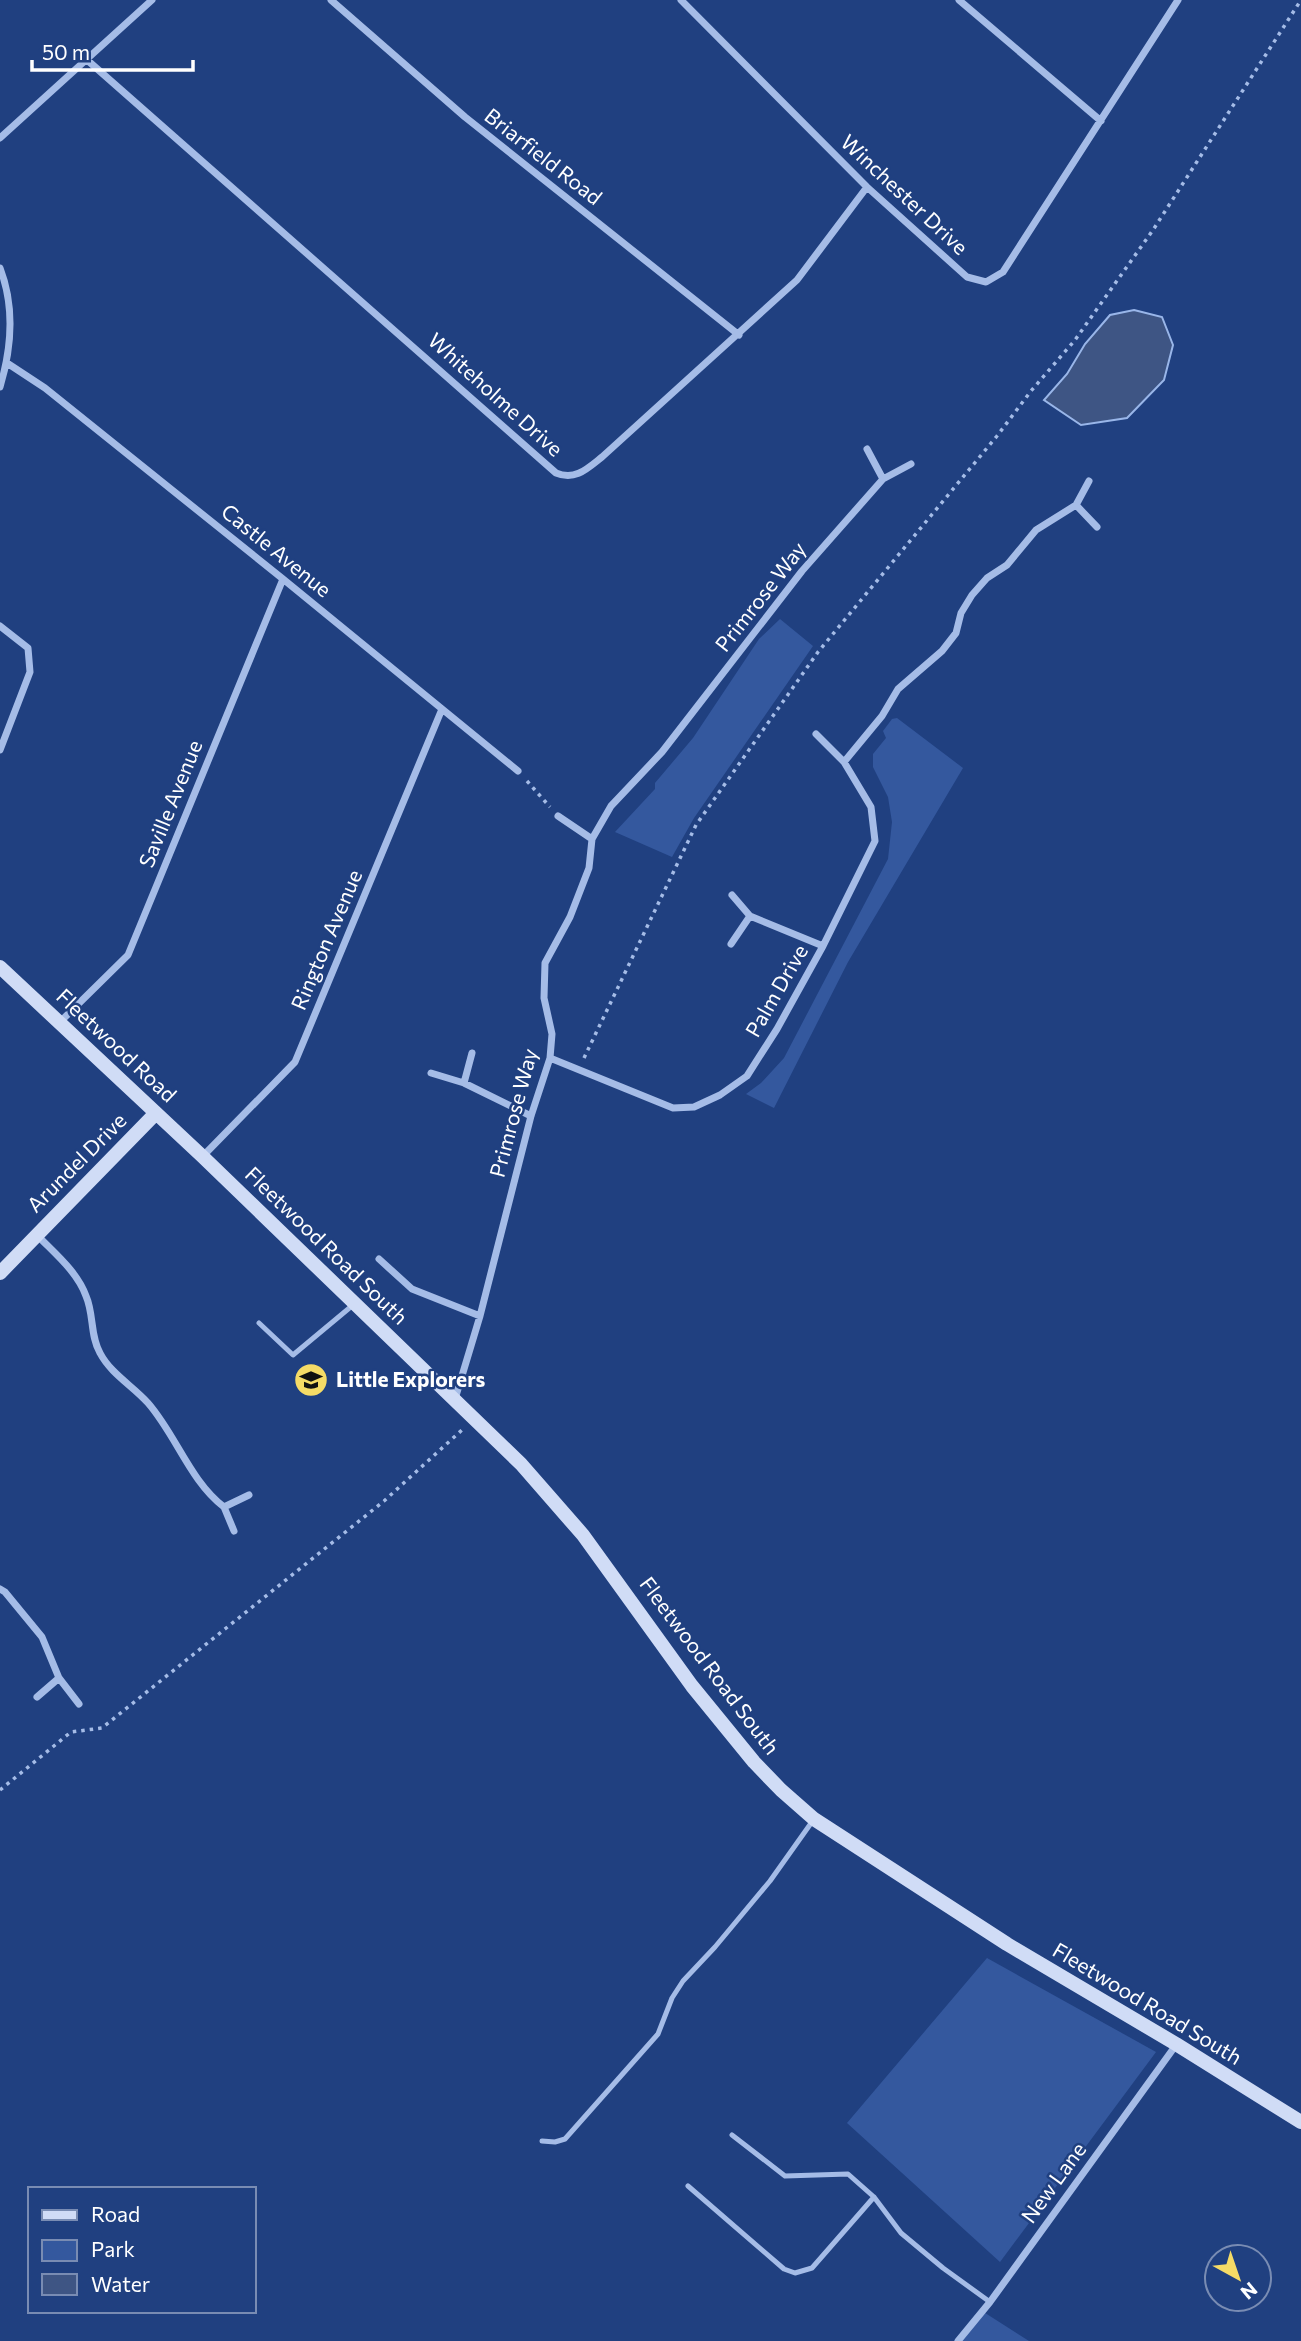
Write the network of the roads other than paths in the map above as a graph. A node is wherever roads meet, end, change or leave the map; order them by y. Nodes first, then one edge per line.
1 (152, 0) edge
2 (681, 0) edge
3 (959, 0) edge
4 (1178, 0) edge
5 (333, 1) edge
6 (86, 59) junction
7 (1101, 121) junction
8 (0, 138) edge
9 (867, 187) junction
10 (0, 268) edge
11 (739, 335) junction
12 (7, 363) junction
13 (0, 387) edge
14 (867, 449) dead end
15 (911, 464) dead end
16 (883, 478) junction
17 (1089, 481) dead end
18 (1076, 505) junction
19 (1097, 527) dead end
20 (283, 579) junction
21 (0, 626) edge
22 (442, 709) junction
23 (816, 734) dead end
24 (0, 750) edge
25 (844, 762) junction
26 (518, 771) road end
27 (558, 816) road end
28 (592, 839) junction
29 (732, 895) dead end
30 (750, 916) junction
31 (731, 944) dead end
32 (822, 946) junction
33 (0, 967) edge
34 (60, 1022) junction
35 (472, 1053) dead end
36 (550, 1058) junction
37 (431, 1073) dead end
38 (464, 1083) junction
39 (156, 1113) junction
40 (531, 1116) junction
41 (202, 1156) junction
42 (36, 1234) junction
43 (379, 1259) dead end
44 (0, 1273) edge
45 (355, 1303) junction
46 (480, 1316) junction
47 (259, 1323) dead end
48 (455, 1399) junction
49 (248, 1495) dead end
50 (224, 1507) junction
51 (234, 1531) dead end
52 (0, 1589) edge
53 (59, 1678) junction
54 (37, 1697) dead end
55 (79, 1704) dead end
56 (814, 1819) junction
57 (1176, 2044) junction
58 (1301, 2122) edge
59 (732, 2135) dead end
60 (542, 2141) dead end
61 (688, 2186) dead end
62 (874, 2197) junction
63 (990, 2302) junction
64 (958, 2341) edge

1 - 6 street
2 - 9 street, Winchester Drive
3 - 7 street
4 - 7 street, Winchester Drive
5 - 11 street, Briarfield Road
6 - 8 street
6 - 11 street, Whiteholme Drive
7 - 9 street, Winchester Drive
9 - 11 street, Whiteholme Drive
10 - 12 street
12 - 13 street
12 - 20 street, Castle Avenue
14 - 16 street
15 - 16 street, Primrose Way
16 - 28 street, Primrose Way
17 - 18 street
18 - 19 street
18 - 25 street
20 - 22 street, Castle Avenue
20 - 34 street, Saville Avenue
21 - 24 street
22 - 26 street, Castle Avenue
22 - 41 street, Rington Avenue
23 - 25 street, Palm Drive
25 - 32 street, Palm Drive
27 - 28 street
28 - 36 street, Primrose Way
29 - 30 street
30 - 31 street
30 - 32 street
32 - 36 street, Palm Drive
33 - 34 main road, Fleetwood Road
34 - 39 main road, Fleetwood Road
35 - 38 street
36 - 40 street, Primrose Way
37 - 38 street
38 - 40 street
39 - 41 main road, Fleetwood Road
39 - 42 main road, Arundel Drive
40 - 46 street, Primrose Way
41 - 45 main road, Fleetwood Road South
42 - 44 main road, Arundel Drive
42 - 50 street
43 - 46 street
45 - 47 lane
45 - 48 main road, Fleetwood Road South
46 - 48 street, Primrose Way
48 - 56 main road, Fleetwood Road South
49 - 50 street
50 - 51 street
52 - 53 street
53 - 54 street
53 - 55 street
56 - 57 main road, Fleetwood Road South
56 - 60 lane
57 - 58 main road, Fleetwood Road South
57 - 63 street, New Lane
59 - 62 lane
61 - 62 lane
62 - 63 lane
63 - 64 street, New Lane

